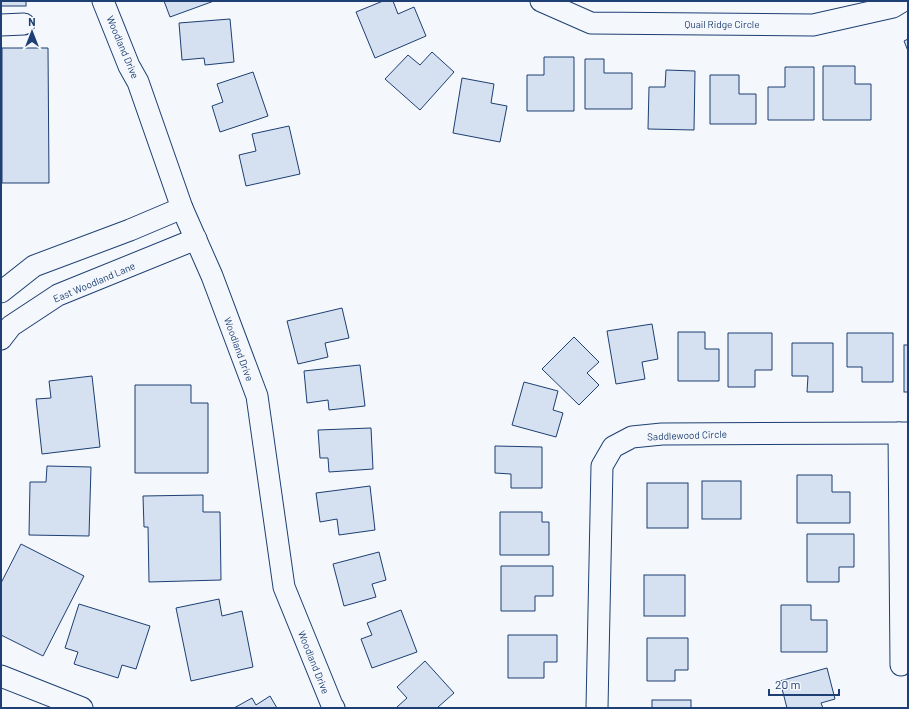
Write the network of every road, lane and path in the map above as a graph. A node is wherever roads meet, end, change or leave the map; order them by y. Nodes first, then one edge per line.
1 (103, 1) edge
2 (541, 1) edge
3 (903, 1) edge
4 (24, 24) dead end
5 (1, 25) edge
6 (182, 208) junction
7 (196, 239) junction
8 (1, 292) edge
9 (1, 339) edge
10 (903, 433) edge
11 (901, 665) dead end
12 (1, 676) edge
13 (82, 708) edge
14 (334, 708) edge
15 (597, 708) edge

1 - 6 street, Woodland Drive
2 - 3 street, Quail Ridge Circle
4 - 5 street
6 - 7 street, Woodland Drive
6 - 8 street
7 - 9 street, East Woodland Lane
7 - 14 street, Woodland Drive
10 - 11 street
10 - 15 street, Saddlewood Circle
12 - 13 street

